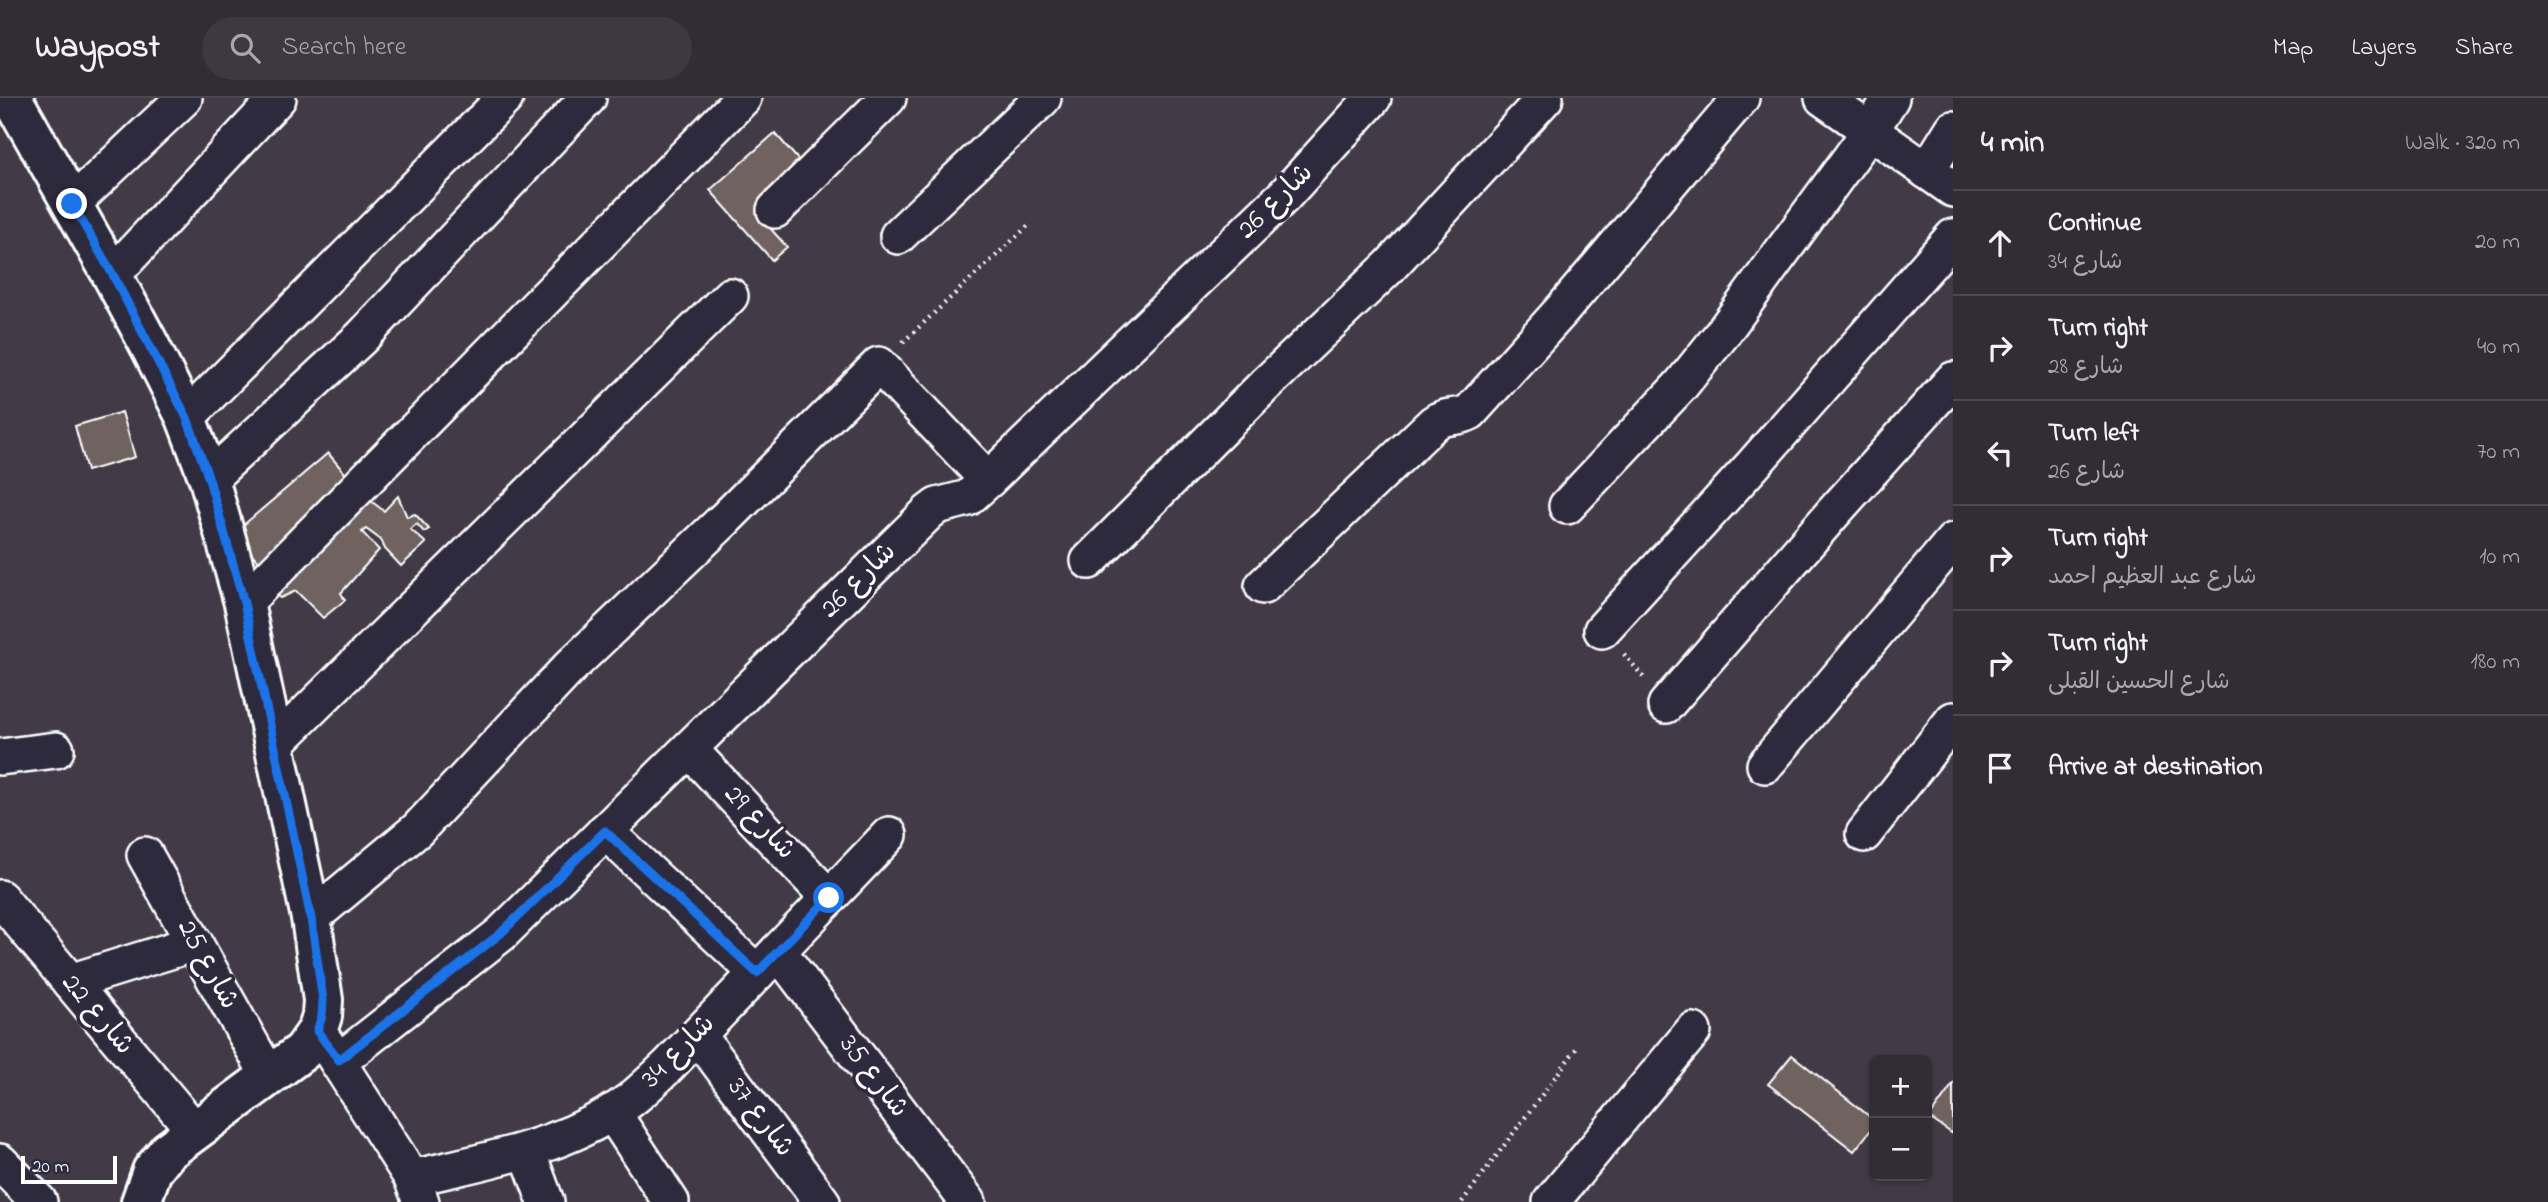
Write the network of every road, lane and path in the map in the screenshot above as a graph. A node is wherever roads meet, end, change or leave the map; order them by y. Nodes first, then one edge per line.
1 (12, 98) edge
2 (184, 98) edge
3 (278, 98) edge
4 (505, 98) edge
5 (588, 98) edge
6 (743, 98) edge
7 (888, 98) edge
8 (1043, 98) edge
9 (1373, 98) edge
10 (1545, 98) edge
11 (1741, 98) edge
12 (1823, 98) edge
13 (1891, 98) edge
14 (1953, 129) edge
15 (1870, 131) junction
16 (1940, 180) edge
17 (72, 204) junction
18 (775, 210) dead end
19 (1030, 224) dead end
20 (898, 236) dead end
21 (1953, 237) edge
22 (113, 275) junction
23 (730, 296) dead end
24 (879, 365) junction
25 (1953, 380) edge
26 (187, 418) junction
27 (209, 479) junction
28 (988, 480) junction
29 (1567, 506) dead end
30 (1953, 541) edge
31 (1089, 561) dead end
32 (1263, 586) dead end
33 (244, 603) junction
34 (1602, 630) joint
35 (1667, 705) joint
36 (1953, 720) edge
37 (274, 745) junction
38 (689, 749) junction
39 (55, 750) dead end
40 (0, 757) edge
41 (1765, 765) dead end
42 (605, 831) junction
43 (1864, 834) dead end
44 (889, 835) dead end
45 (145, 855) dead end
46 (0, 898) edge
47 (829, 898) junction
48 (311, 918) junction
49 (195, 943) junction
50 (768, 962) junction
51 (70, 982) junction
52 (1693, 1031) dead end
53 (698, 1035) junction
54 (1579, 1045) dead end
55 (328, 1046) junction
56 (270, 1076) junction
57 (612, 1112) junction
58 (195, 1131) junction
59 (527, 1151) junction
60 (0, 1162) edge
61 (417, 1190) edge
62 (39, 1202) edge
63 (141, 1202) edge
64 (546, 1202) edge
65 (671, 1202) edge
66 (822, 1202) edge
67 (968, 1202) edge
68 (1462, 1202) edge
69 (1552, 1202) edge

1 - 17 main road
2 - 17 street
3 - 22 street
4 - 26 street
5 - 27 street
6 - 33 street
7 - 18 street
8 - 20 street
9 - 28 street, شارع 26
10 - 31 street
11 - 32 street
12 - 15 street
13 - 15 street
14 - 16 street
15 - 16 street
15 - 29 street
17 - 22 main road
19 - 24 path
21 - 34 street
22 - 26 main road
23 - 37 street
24 - 28 street
24 - 48 street
25 - 35 street
26 - 27 main road
27 - 33 main road
28 - 38 street, شارع 26
30 - 41 street
33 - 37 main road
34 - 35 path
36 - 43 street
37 - 48 main road
38 - 42 street, شارع 26
38 - 47 street, شارع 29
39 - 40 street
42 - 50 street, شارع 35
42 - 55 street, شارع 26
44 - 47 street, شارع 34
45 - 49 street, شارع 25
46 - 51 street, شارع 22
47 - 50 street, شارع 34
48 - 55 main road
49 - 51 street
49 - 56 street, شارع 25
50 - 53 street, شارع 34
50 - 67 street, شارع 35
51 - 58 street, شارع 22
52 - 69 street
53 - 57 street, شارع 34
53 - 66 street, شارع 37
54 - 68 path
55 - 56 main road
55 - 61 street
56 - 58 main road
57 - 59 street, شارع 34
57 - 65 street
58 - 63 main road
59 - 61 street, شارع 34
59 - 64 street
60 - 62 street

